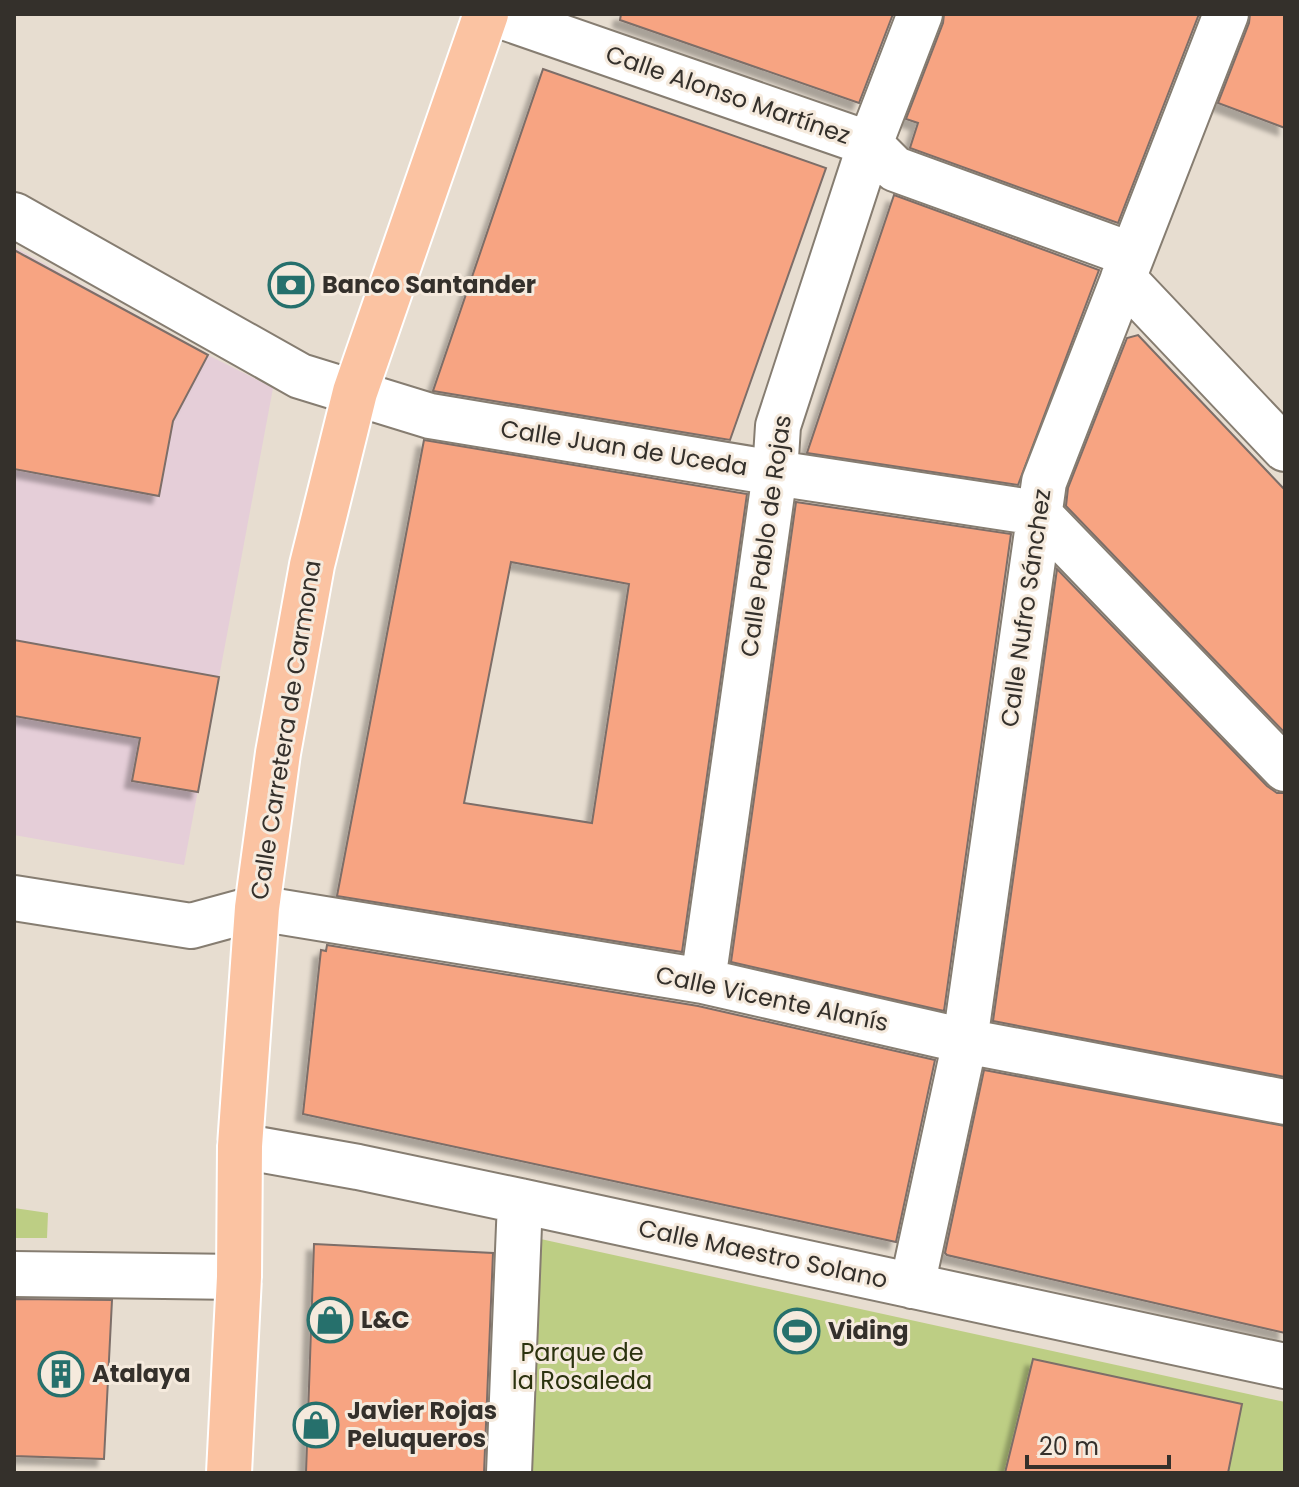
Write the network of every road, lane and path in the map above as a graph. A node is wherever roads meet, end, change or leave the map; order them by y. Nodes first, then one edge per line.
1 (486, 14) edge
2 (495, 14) edge
3 (920, 14) edge
4 (1226, 14) edge
5 (870, 144) junction
6 (14, 215) edge
7 (1128, 267) junction
8 (355, 392) junction
9 (1285, 449) edge
10 (775, 473) junction
11 (1038, 513) junction
12 (1285, 769) edge
13 (14, 898) edge
14 (257, 908) junction
15 (703, 981) junction
16 (965, 1041) junction
17 (1285, 1102) edge
18 (240, 1146) junction
19 (520, 1201) junction
20 (14, 1274) edge
21 (239, 1277) junction
22 (912, 1286) junction
23 (1285, 1366) edge
24 (229, 1473) edge
25 (509, 1473) edge

1 - 8 main road, Calle Carretera de Carmona
2 - 5 street, Calle Alonso Martínez
3 - 5 street, Calle Pablo de Rojas
4 - 7 street, Calle Nufro Sánchez
5 - 7 street, Calle Alonso Martínez
5 - 10 street, Calle Pablo de Rojas
6 - 8 street, Calle Juan de Uceda
7 - 9 street
7 - 11 street, Calle Nufro Sánchez
8 - 10 street, Calle Juan de Uceda
8 - 14 main road, Calle Carretera de Carmona
10 - 11 street, Calle Juan de Uceda
10 - 15 street, Calle Pablo de Rojas
11 - 12 street
11 - 16 street, Calle Nufro Sánchez
13 - 14 street
14 - 15 street, Calle Vicente Alanís
14 - 18 main road, Calle Carretera de Carmona
15 - 16 street, Calle Vicente Alanís
16 - 17 street, Calle Vicente Alanís
16 - 22 street, Calle Nufro Sánchez
18 - 19 street, Calle Maestro Solano
18 - 21 main road, Calle Carretera de Carmona
19 - 22 street, Calle Maestro Solano
19 - 25 street
20 - 21 street
21 - 24 main road, Calle Carretera de Carmona
22 - 23 street, Calle Maestro Solano

